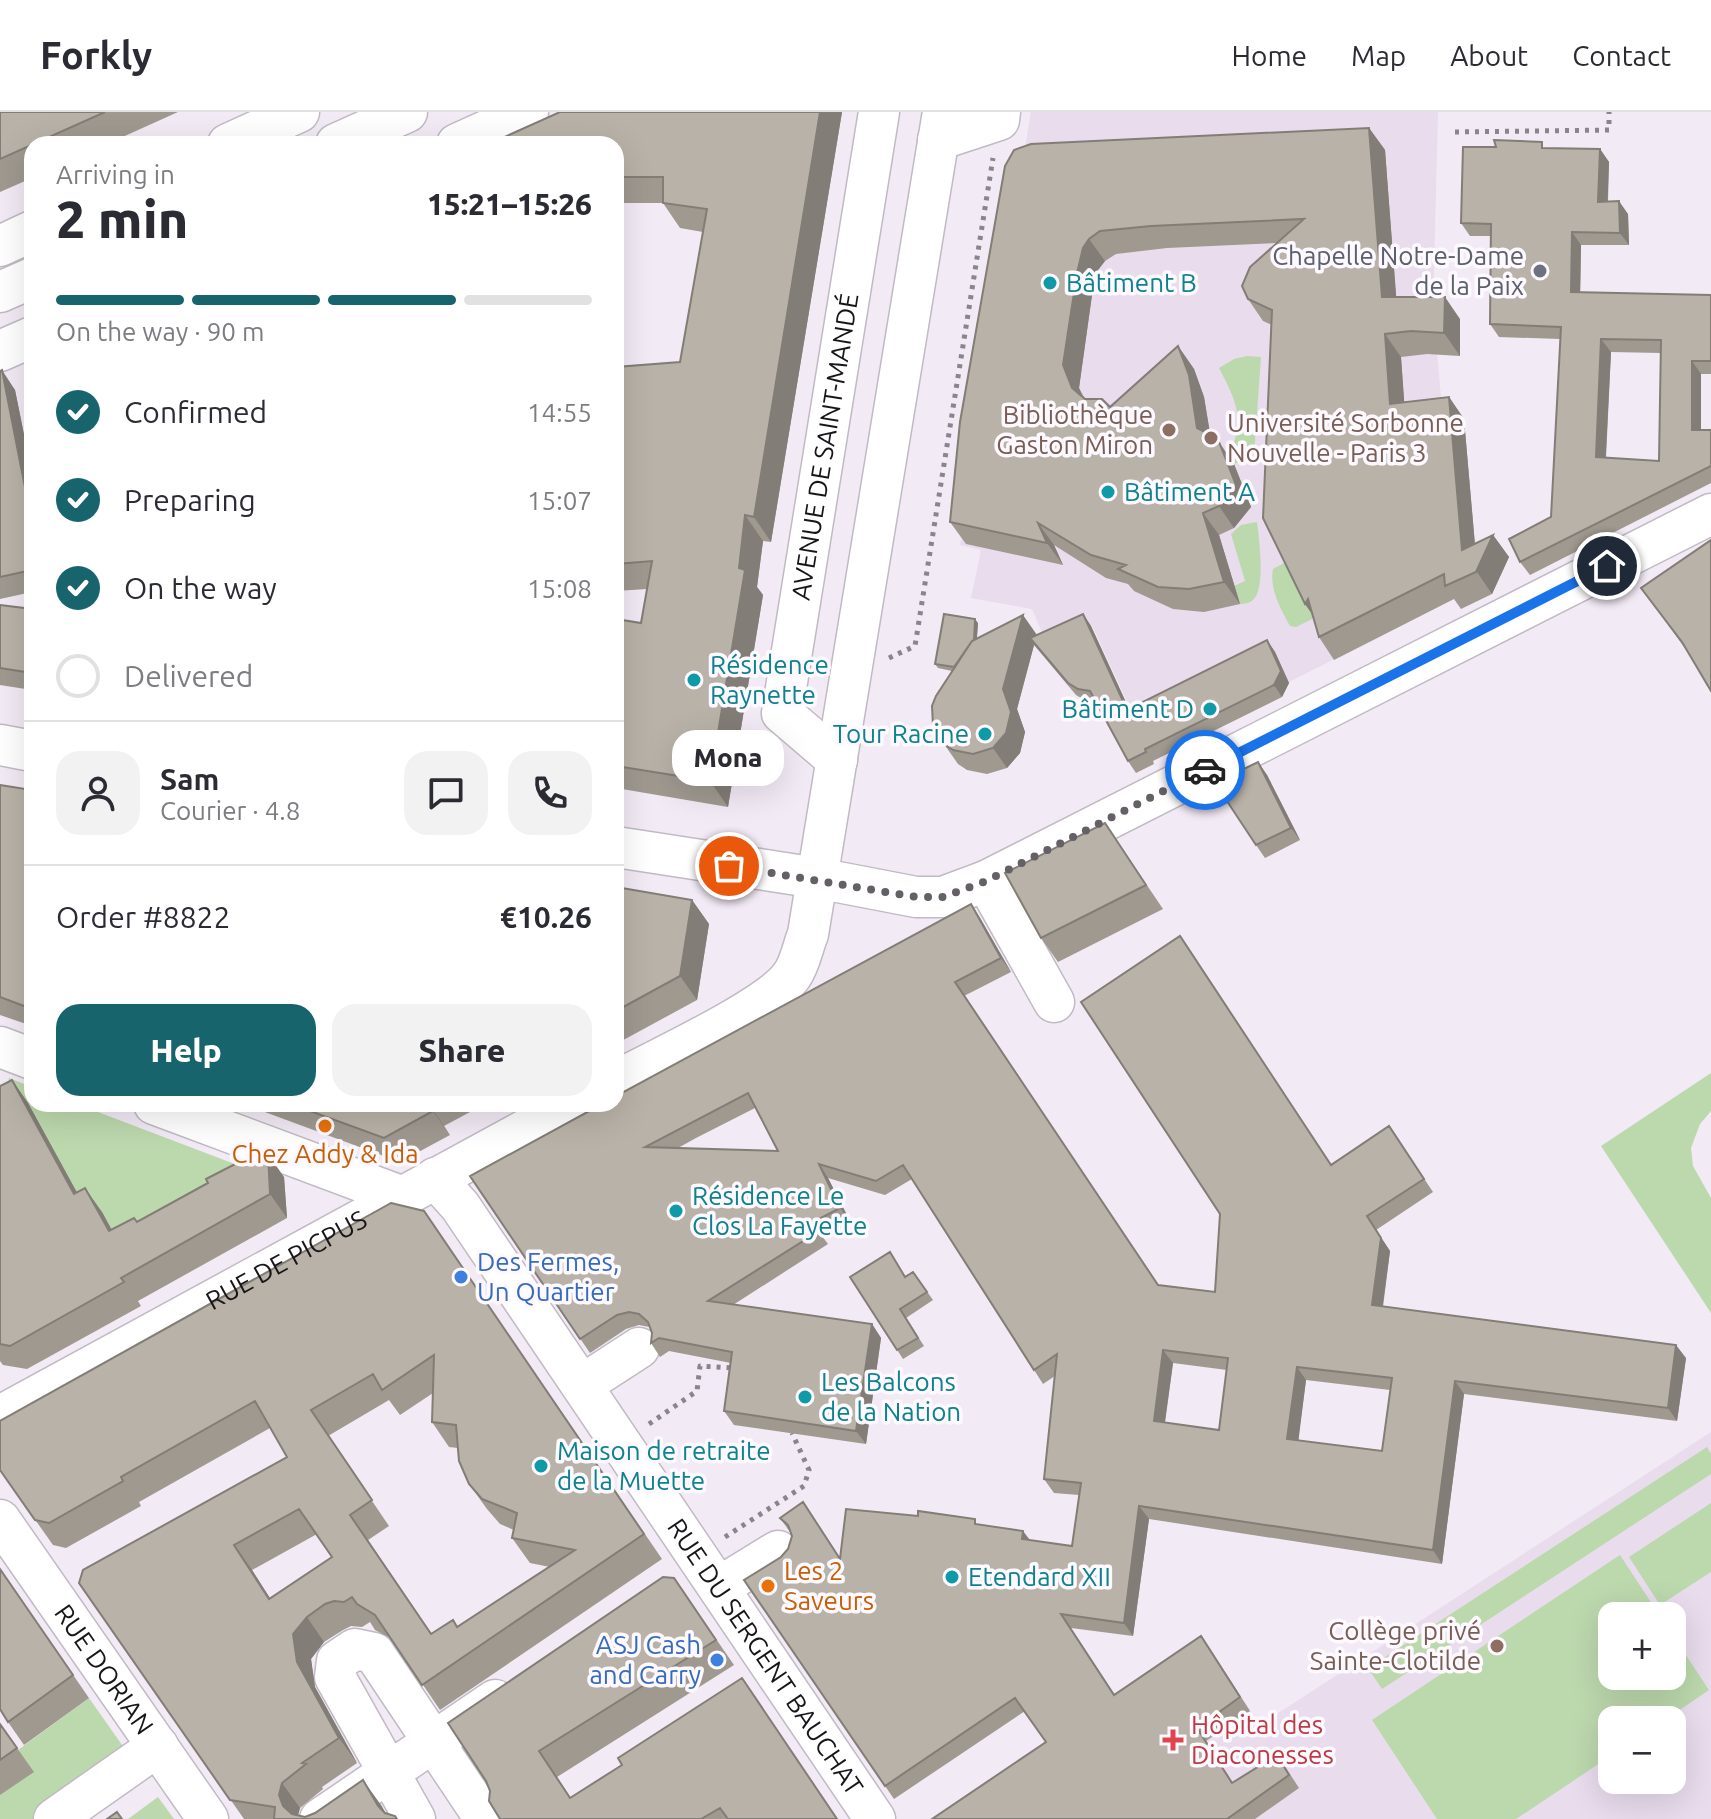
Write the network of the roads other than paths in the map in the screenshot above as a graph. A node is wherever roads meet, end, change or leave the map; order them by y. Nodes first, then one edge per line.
1 (299, 112) edge
2 (407, 112) edge
3 (528, 112) edge
4 (879, 112) edge
5 (1000, 116) edge
6 (941, 126) edge
7 (246, 136) edge
8 (354, 136) edge
9 (475, 136) edge
10 (24, 235) edge
11 (0, 246) edge
12 (24, 282) edge
13 (0, 292) edge
14 (24, 340) edge
15 (0, 351) edge
16 (1711, 514) edge
17 (0, 745) edge
18 (24, 750) edge
19 (837, 760) junction
20 (624, 848) edge
21 (817, 878) junction
22 (986, 881) junction
23 (1054, 1002) dead end
24 (0, 1047) edge
25 (24, 1056) edge
26 (624, 1077) edge
27 (180, 1112) edge
28 (558, 1112) edge
29 (419, 1187) junction
30 (639, 1348) dead end
31 (582, 1385) junction
32 (0, 1416) edge
33 (0, 1520) edge
34 (778, 1551) dead end
35 (703, 1566) junction
36 (86, 1570) edge
37 (49, 1591) junction
38 (523, 1681) edge
39 (433, 1742) junction
40 (158, 1746) junction
41 (389, 1772) junction
42 (54, 1819) edge
43 (208, 1819) edge
44 (320, 1819) edge
45 (415, 1819) edge
46 (485, 1819) edge
47 (875, 1819) edge

1 - 7 street
2 - 8 street
3 - 9 street
4 - 19 street, AVENUE DE SAINT-MANDÉ
5 - 6 street
6 - 19 street
10 - 11 street
12 - 13 street
14 - 15 street
16 - 22 street
17 - 18 street
19 - 21 street
20 - 21 street
21 - 22 street
21 - 26 street
22 - 23 street
24 - 25 street
27 - 29 street
28 - 29 street, RUE DE PICPUS
29 - 31 street, RUE DU SERGENT BAUCHAT
29 - 32 street, RUE DE PICPUS
30 - 31 street
31 - 35 street, RUE DU SERGENT BAUCHAT
33 - 37 street, RUE DORIAN
34 - 35 street
35 - 47 street, RUE DU SERGENT BAUCHAT
36 - 37 street
37 - 40 street, RUE DORIAN
38 - 39 street
39 - 41 street
39 - 41 street
39 - 46 street
40 - 42 street
40 - 43 street, RUE DORIAN
41 - 44 street
41 - 45 street

